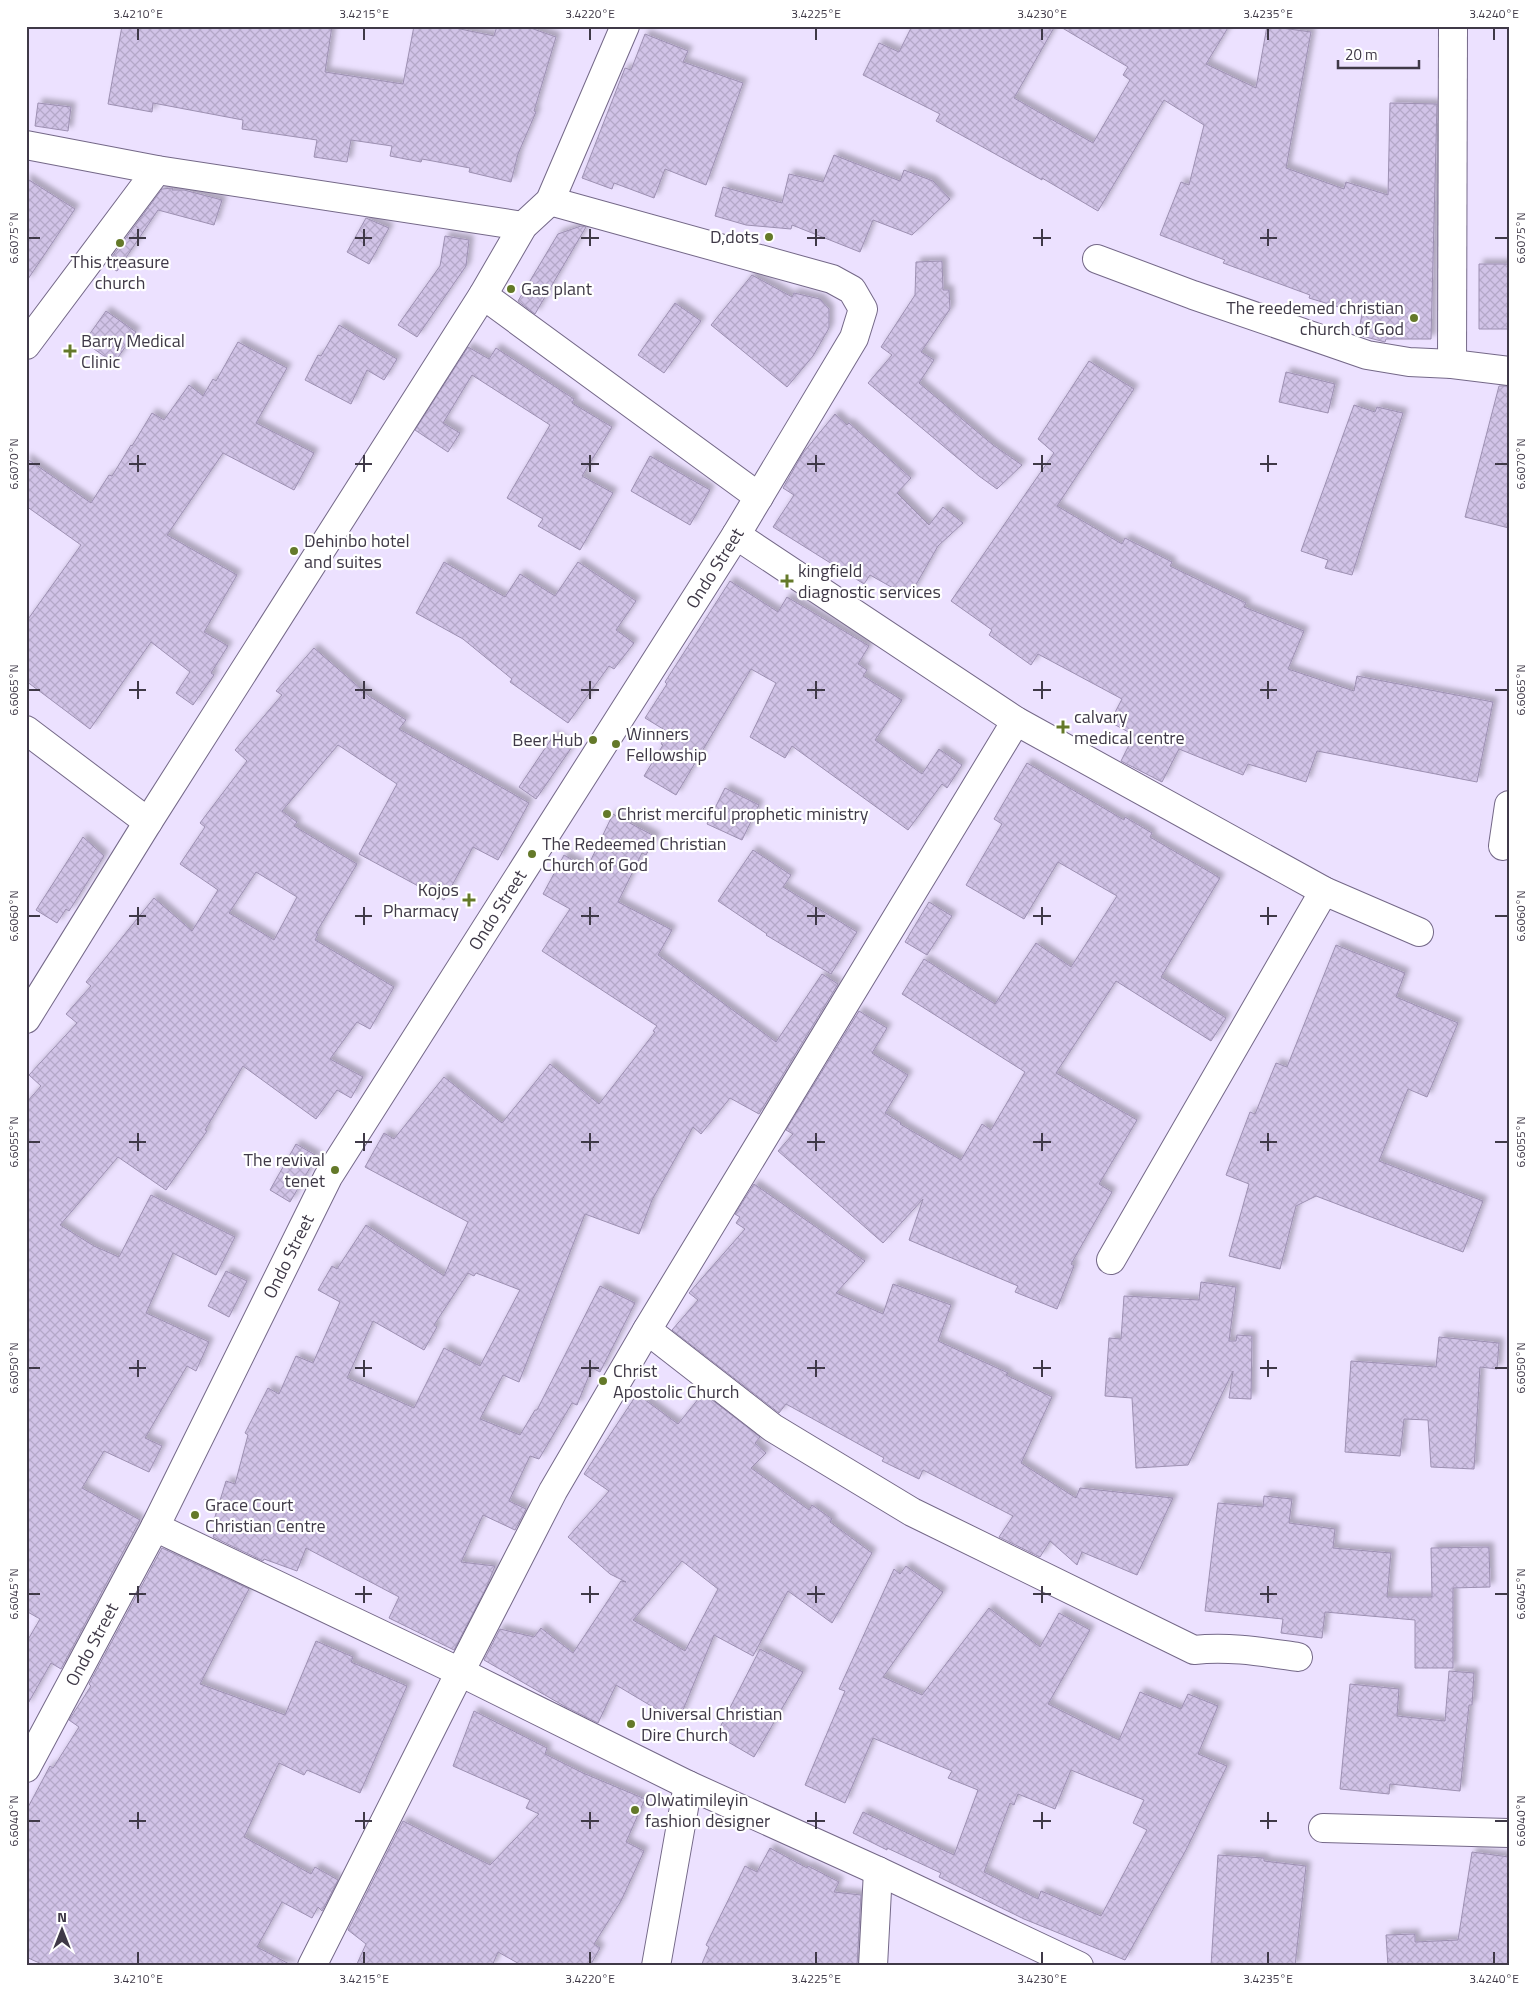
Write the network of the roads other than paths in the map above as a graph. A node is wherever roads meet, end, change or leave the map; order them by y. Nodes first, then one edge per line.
1 (626, 26) edge
2 (1453, 26) edge
3 (26, 145) edge
4 (157, 170) junction
5 (550, 201) junction
6 (523, 226) junction
7 (1097, 259) dead end
8 (483, 294) junction
9 (26, 345) edge
10 (1452, 364) junction
11 (1509, 371) edge
12 (758, 497) junction
13 (736, 535) junction
14 (1016, 721) junction
15 (26, 730) edge
16 (1509, 806) edge
17 (148, 822) junction
18 (1504, 846) dead end
19 (1324, 891) junction
20 (1419, 932) dead end
21 (26, 1019) edge
22 (1111, 1260) dead end
23 (647, 1330) junction
24 (155, 1527) junction
25 (1298, 1657) dead end
26 (460, 1672) junction
27 (26, 1768) edge
28 (688, 1785) junction
29 (1322, 1828) dead end
30 (1509, 1833) edge
31 (878, 1871) junction
32 (312, 1966) edge
33 (656, 1966) edge
34 (873, 1966) edge
35 (1079, 1966) edge

1 - 5 street
2 - 10 street
3 - 4 street
4 - 6 street
4 - 9 street
5 - 6 street
5 - 12 street, Ondo Street
6 - 8 street
7 - 10 street
8 - 12 street
8 - 17 street
10 - 11 street
12 - 13 street, Ondo Street
13 - 14 street
13 - 24 street, Ondo Street
14 - 19 street
14 - 23 street
15 - 17 street
16 - 18 street
17 - 21 street
19 - 20 street
19 - 22 street
23 - 25 street
23 - 26 street
24 - 26 street
24 - 27 street, Ondo Street
26 - 28 street
26 - 32 street
28 - 31 street
28 - 33 street
29 - 30 street
31 - 34 street
31 - 35 street

